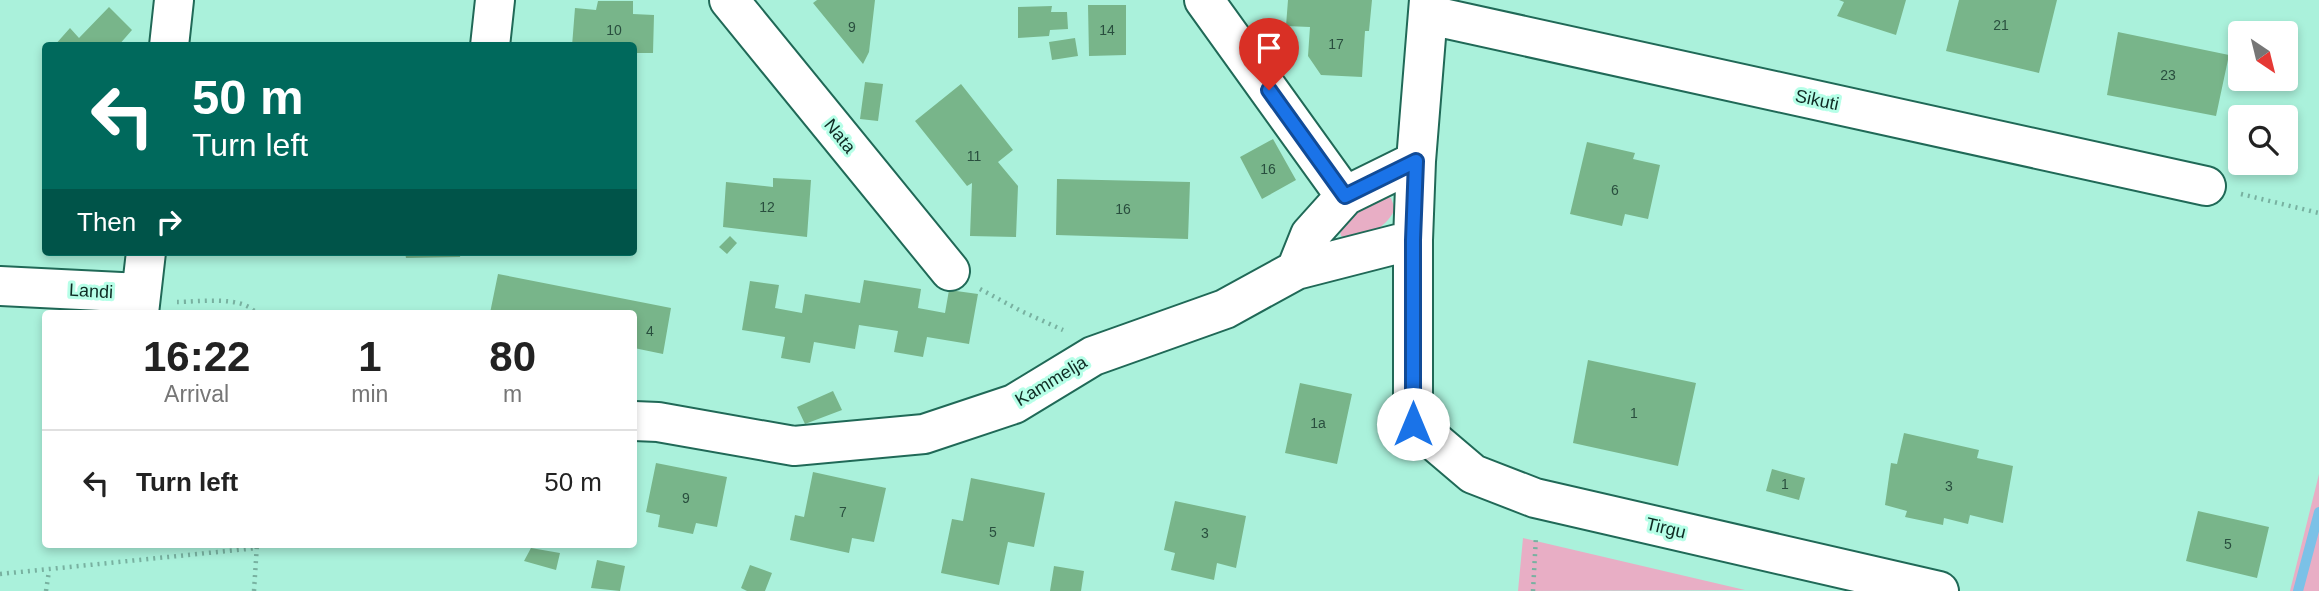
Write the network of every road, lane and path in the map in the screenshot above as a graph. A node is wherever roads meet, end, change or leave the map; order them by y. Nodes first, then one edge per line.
1 (174, 0) edge
2 (495, 0) edge
3 (729, 0) edge
4 (1204, 0) edge
5 (1429, 7) edge
6 (169, 42) edge
7 (490, 42) edge
8 (1416, 161) junction
9 (2206, 186) joint
10 (1345, 196) junction
11 (2319, 213) edge
12 (1413, 240) junction
13 (146, 256) edge
14 (1296, 270) junction
15 (950, 271) joint
16 (0, 286) edge
17 (140, 303) edge
18 (254, 310) edge
19 (1093, 356) junction
20 (637, 421) edge
21 (1535, 498) junction
22 (240, 548) edge
23 (257, 548) edge
24 (48, 571) junction
25 (0, 575) edge
26 (47, 591) edge
27 (254, 591) edge
28 (1533, 591) edge
29 (1939, 591) edge

1 - 6 street
2 - 7 street
3 - 15 street, Nata
4 - 10 street
5 - 8 street, Sikuti
5 - 9 street, Sikuti
8 - 10 street
8 - 12 street
9 - 11 path
10 - 14 street
12 - 14 street, Kammelja
12 - 21 street, Tirgu
13 - 17 street
14 - 19 street, Kammelja
15 - 19 path
16 - 17 street, Landi
17 - 18 path
19 - 20 street, Kammelja
21 - 28 path
21 - 29 street, Tirgu
22 - 24 path
23 - 27 path
24 - 25 path
24 - 26 path

